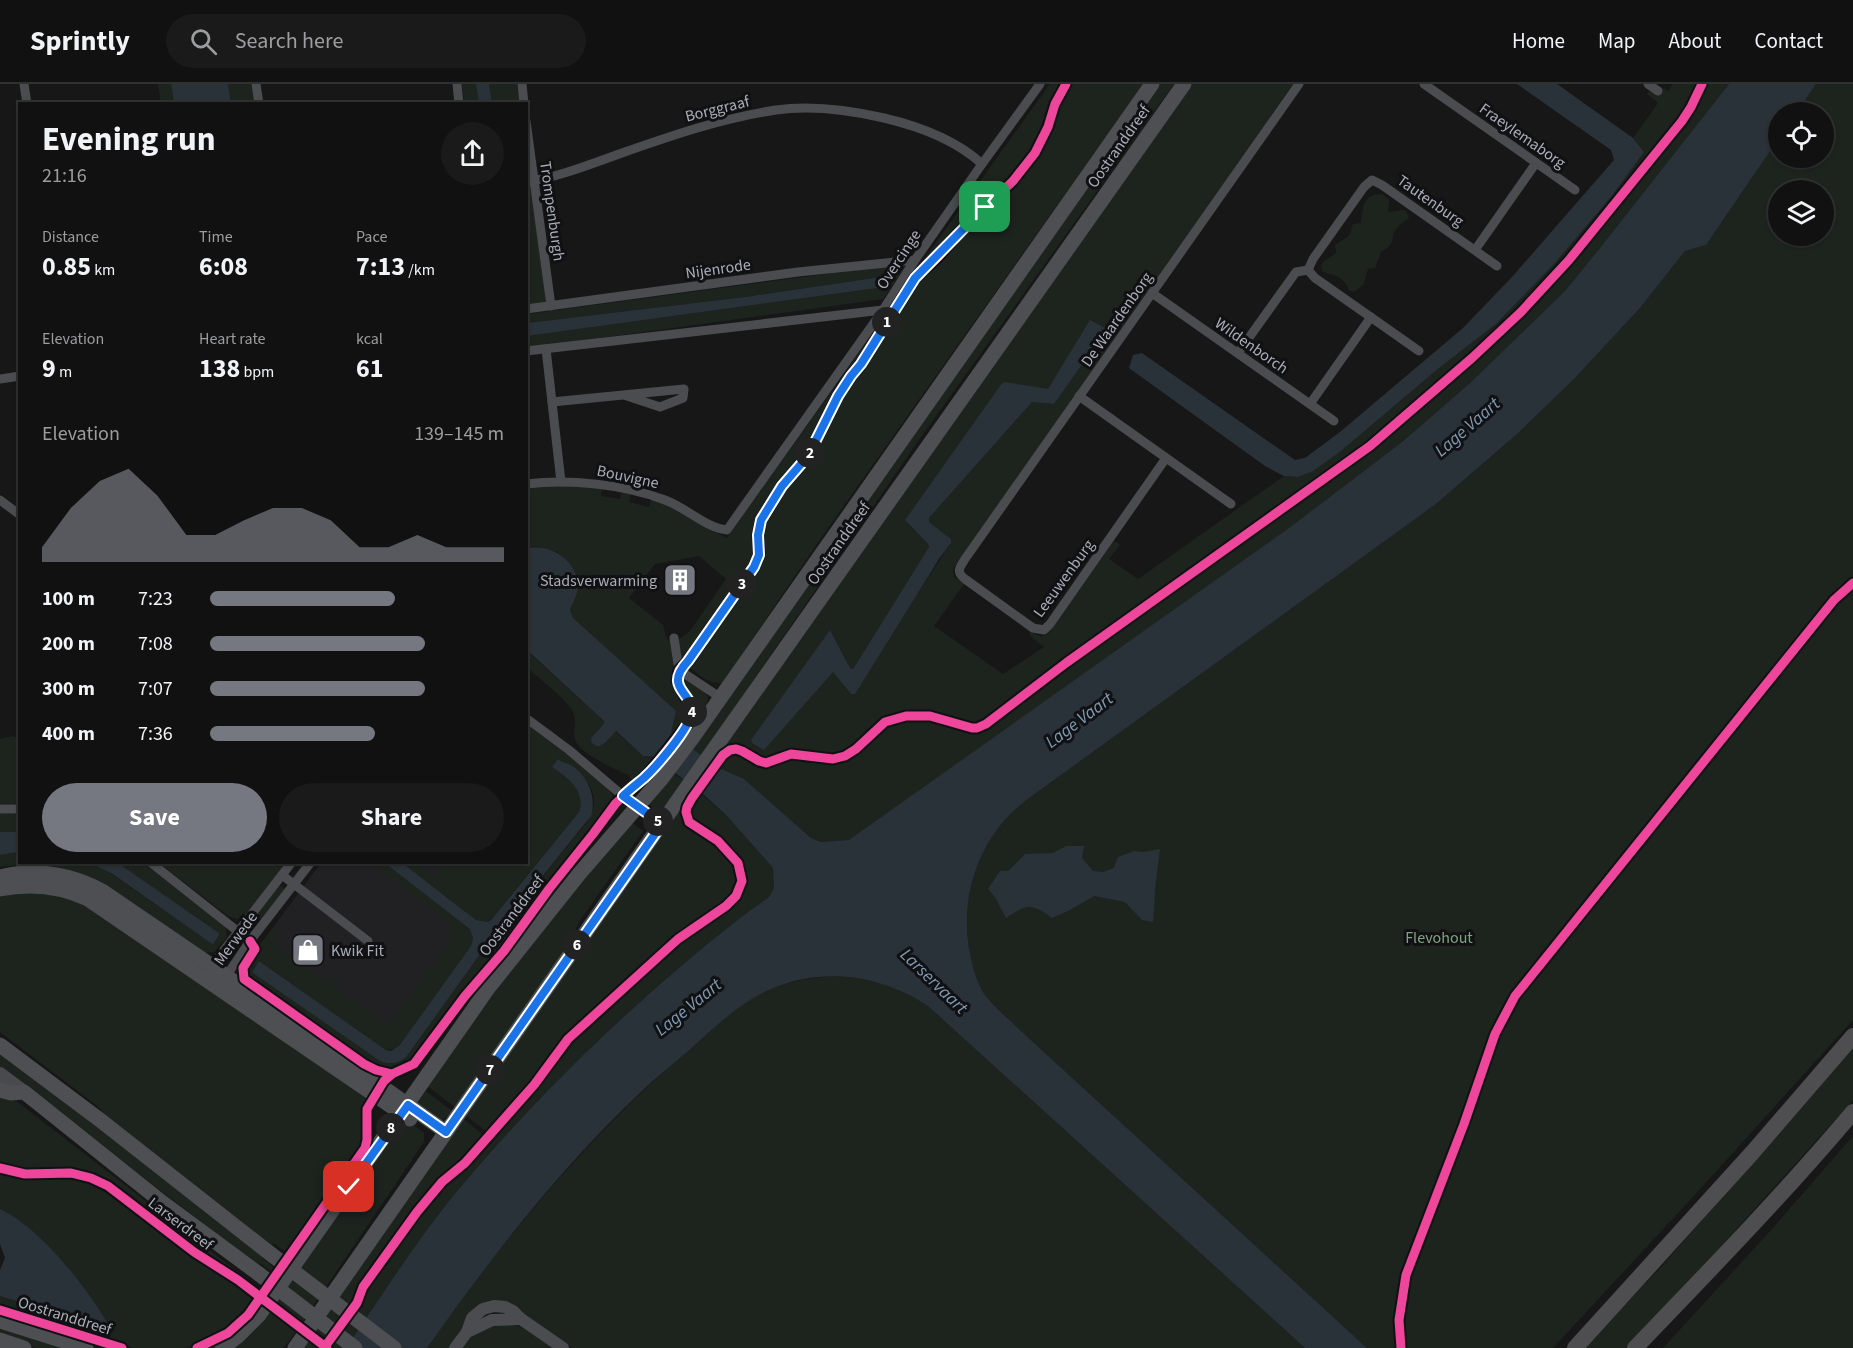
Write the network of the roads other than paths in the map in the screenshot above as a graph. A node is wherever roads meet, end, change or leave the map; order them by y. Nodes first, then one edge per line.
1 (24, 84) edge
2 (256, 84) edge
3 (457, 84) edge
4 (522, 84) edge
5 (1040, 84) edge
6 (1152, 84) edge
7 (1184, 84) edge
8 (1299, 84) edge
9 (1424, 84) edge
10 (1648, 84) edge
11 (1658, 91) dead end
12 (27, 102) edge
13 (259, 102) edge
14 (459, 102) edge
15 (524, 102) edge
16 (528, 152) edge
17 (1536, 163) junction
18 (982, 164) junction
19 (530, 182) edge
20 (1575, 190) dead end
21 (1475, 250) junction
22 (915, 260) junction
23 (1497, 266) dead end
24 (1308, 270) junction
25 (1152, 293) junction
26 (551, 306) junction
27 (528, 309) edge
28 (883, 310) junction
29 (1371, 317) junction
30 (546, 349) junction
31 (528, 351) edge
32 (1419, 351) dead end
33 (1238, 353) junction
34 (18, 376) edge
35 (0, 379) edge
36 (624, 395) junction
37 (1079, 396) junction
38 (552, 402) junction
39 (1310, 404) junction
40 (1334, 421) dead end
41 (1166, 458) junction
42 (561, 482) junction
43 (528, 484) edge
44 (0, 500) edge
45 (1230, 504) dead end
46 (18, 514) edge
47 (716, 528) joint
48 (959, 571) joint
49 (674, 638) dead end
50 (721, 698) junction
51 (528, 719) edge
52 (639, 806) junction
53 (0, 808) edge
54 (18, 809) edge
55 (662, 824) junction
56 (153, 864) edge
57 (290, 864) edge
58 (310, 864) edge
59 (282, 875) junction
60 (0, 877) edge
61 (295, 884) junction
62 (0, 890) edge
63 (239, 931) junction
64 (250, 941) junction
65 (368, 941) dead end
66 (212, 966) junction
67 (227, 977) junction
68 (211, 984) junction
69 (1853, 1036) edge
70 (0, 1044) edge
71 (0, 1074) edge
72 (421, 1083) junction
73 (0, 1090) edge
74 (24, 1092) junction
75 (380, 1092) junction
76 (405, 1109) junction
77 (1853, 1112) edge
78 (386, 1134) junction
79 (443, 1136) junction
80 (0, 1168) edge
81 (0, 1321) edge
82 (0, 1340) edge
83 (24, 1348) edge
84 (86, 1348) edge
85 (222, 1348) edge
86 (295, 1348) edge
87 (327, 1348) edge
88 (355, 1348) edge
89 (394, 1348) edge
90 (455, 1348) edge
91 (563, 1348) edge
92 (1575, 1348) edge
93 (1635, 1348) edge

1 - 12 street
2 - 13 street
3 - 14 street
4 - 15 street
5 - 18 street, Overcinge
6 - 50 main road, Oostranddreef
7 - 55 main road, Oostranddreef
8 - 25 street, De Waardenborg
9 - 17 street, Fraeylemaborg
10 - 11 street
16 - 19 street, Trompenburgh
17 - 20 street, Fraeylemaborg
17 - 21 street
18 - 19 street, Borggraaf
18 - 22 street, Overcinge
19 - 26 street, Trompenburgh
21 - 23 street, Tautenburg
21 - 24 street, Tautenburg
22 - 26 street, Nijenrode
22 - 28 street, Overcinge
24 - 29 street
24 - 33 street, Tautenburg
25 - 33 street, Wildenborch
25 - 37 street, De Waardenborg
26 - 27 street, Nijenrode
28 - 30 street
28 - 47 street, Overcinge
29 - 32 street
29 - 39 street
30 - 31 street
30 - 38 street
33 - 39 street, Wildenborch
34 - 35 street
36 - 36 street
36 - 38 street
37 - 41 street
37 - 48 street, De Waardenborg
38 - 42 street
39 - 40 street, Wildenborch
41 - 45 street
41 - 48 street, Leeuwenburg
42 - 43 street, Bouvigne
42 - 47 street, Bouvigne
44 - 46 street
49 - 50 street
50 - 52 main road, Oostranddreef
51 - 52 street
52 - 55 street
52 - 72 main road, Oostranddreef
53 - 54 street
55 - 79 main road, Oostranddreef
56 - 63 street
57 - 59 street, Merwede
58 - 61 street, Merwede
59 - 61 street
59 - 63 street, Merwede
60 - 66 main road
61 - 64 street, Merwede
61 - 65 street
62 - 68 main road
63 - 64 street
63 - 66 street, Merwede
64 - 67 street, Merwede
66 - 67 main road
66 - 68 street, Merwede
67 - 68 street, Merwede
67 - 75 main road
68 - 75 main road
69 - 92 highway
70 - 89 main road, Larserdreef, bridge
71 - 74 main road, Larserdreef
72 - 75 main road
72 - 76 main road, Oostranddreef
73 - 74 main road
74 - 88 main road, Larserdreef, bridge
75 - 76 main road
75 - 78 main road
76 - 78 main road, Oostranddreef
76 - 79 main road
77 - 93 highway
78 - 85 main road, Oostranddreef
79 - 86 main road, Oostranddreef
80 - 87 street, Larserdreef, bridge
81 - 84 main road, Oostranddreef
82 - 83 main road
90 - 91 street

